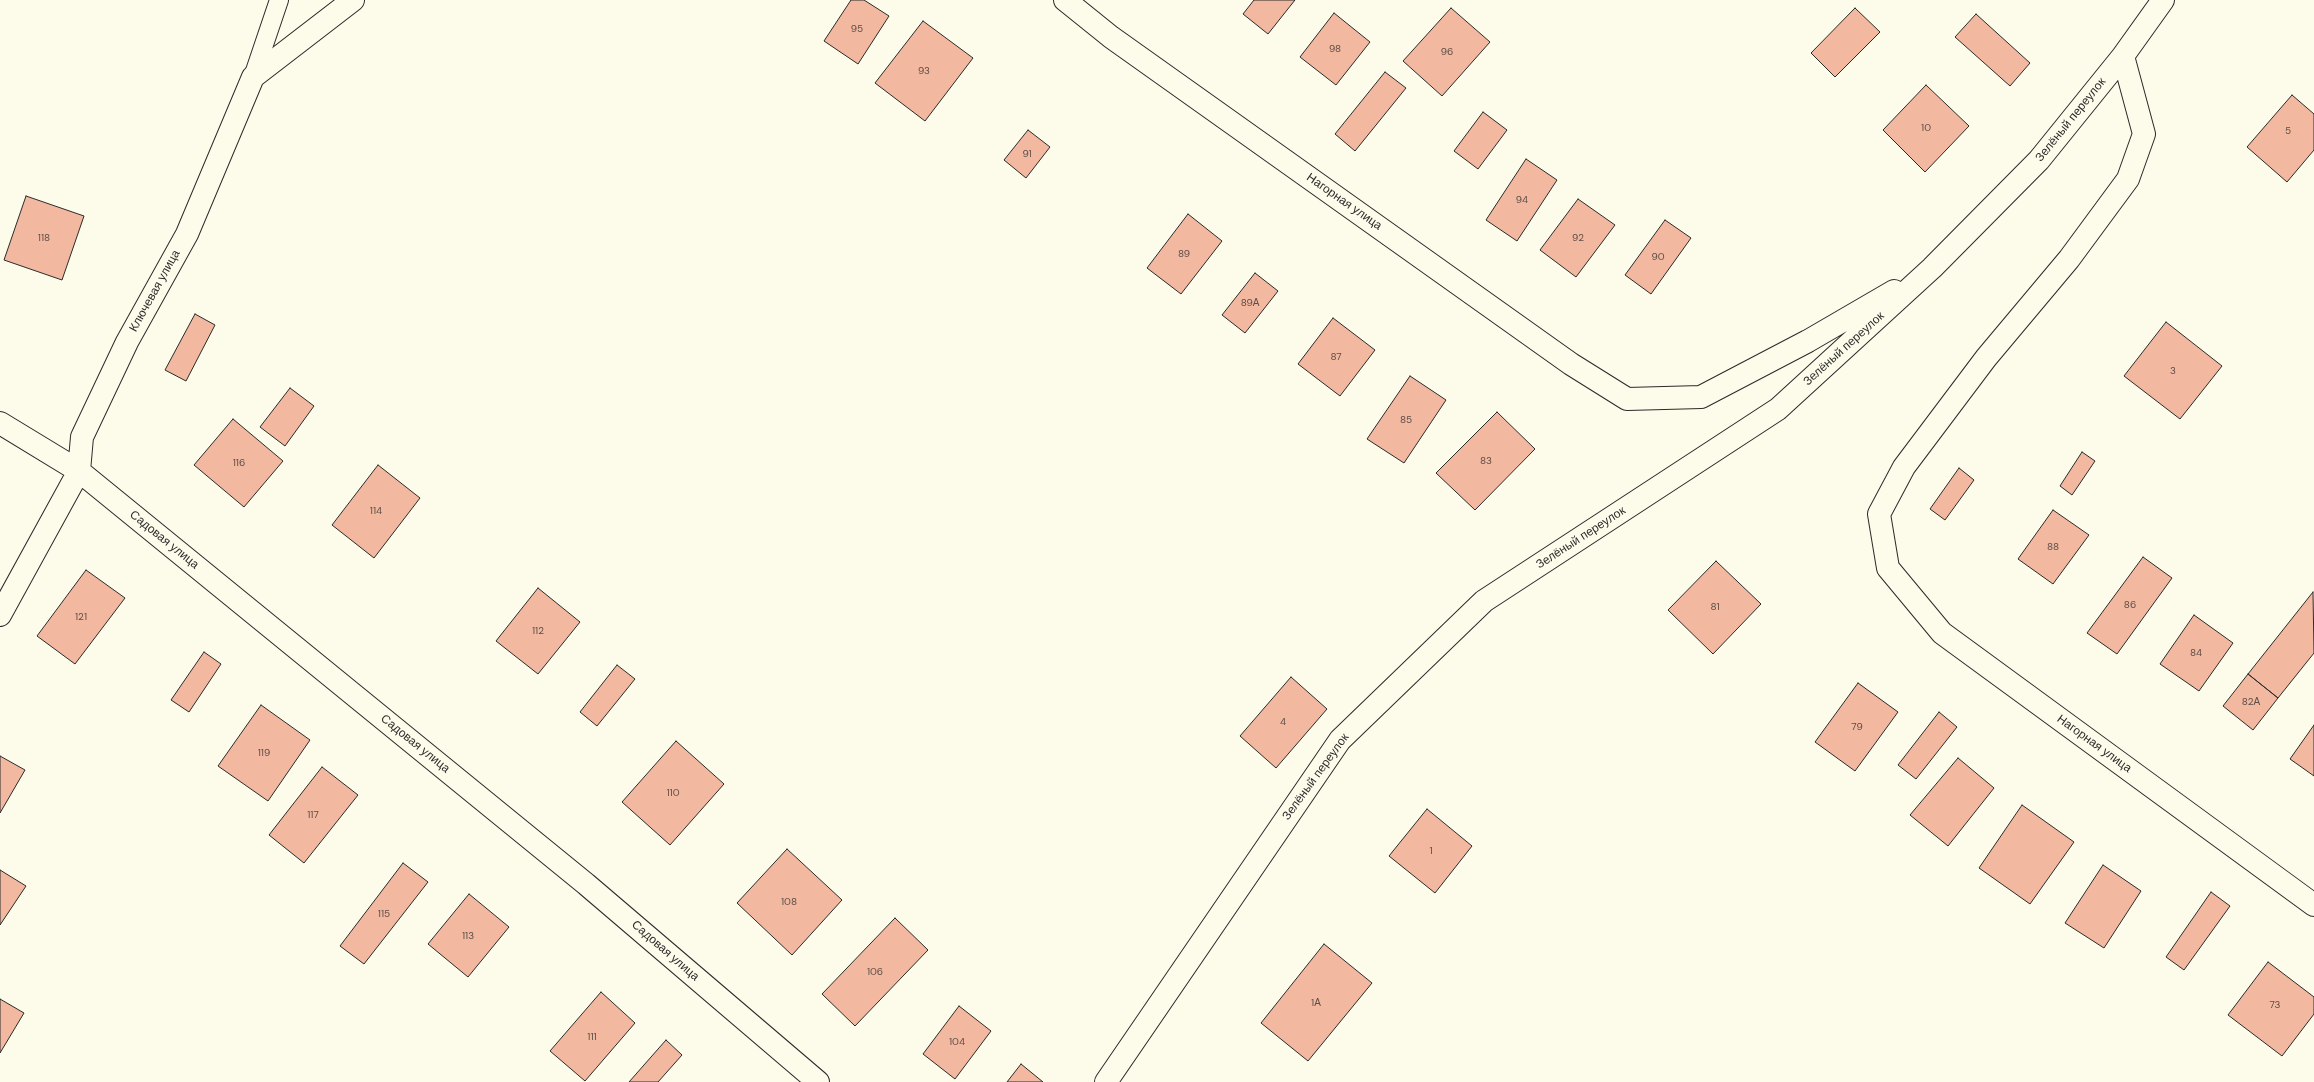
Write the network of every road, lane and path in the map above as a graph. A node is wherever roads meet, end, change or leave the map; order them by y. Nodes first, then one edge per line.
1 (279, 0) edge
2 (352, 0) edge
3 (1064, 0) edge
4 (2163, 0) edge
5 (2123, 56) junction
6 (253, 77) junction
7 (1932, 268) junction
8 (0, 423) edge
9 (79, 471) junction
10 (0, 615) edge
11 (2314, 905) edge
12 (818, 1082) edge
13 (1106, 1082) edge

1 - 6 lane
2 - 6 street, Ключевая улица
3 - 7 street, Нагорная улица
4 - 5 street, Зелёный переулок
5 - 7 street, Зелёный переулок
5 - 11 street, Нагорная улица
6 - 9 street, Ключевая улица
7 - 13 street, Зелёный переулок
8 - 9 street, Садовая улица
9 - 10 street, Ключевая улица
9 - 12 street, Садовая улица

